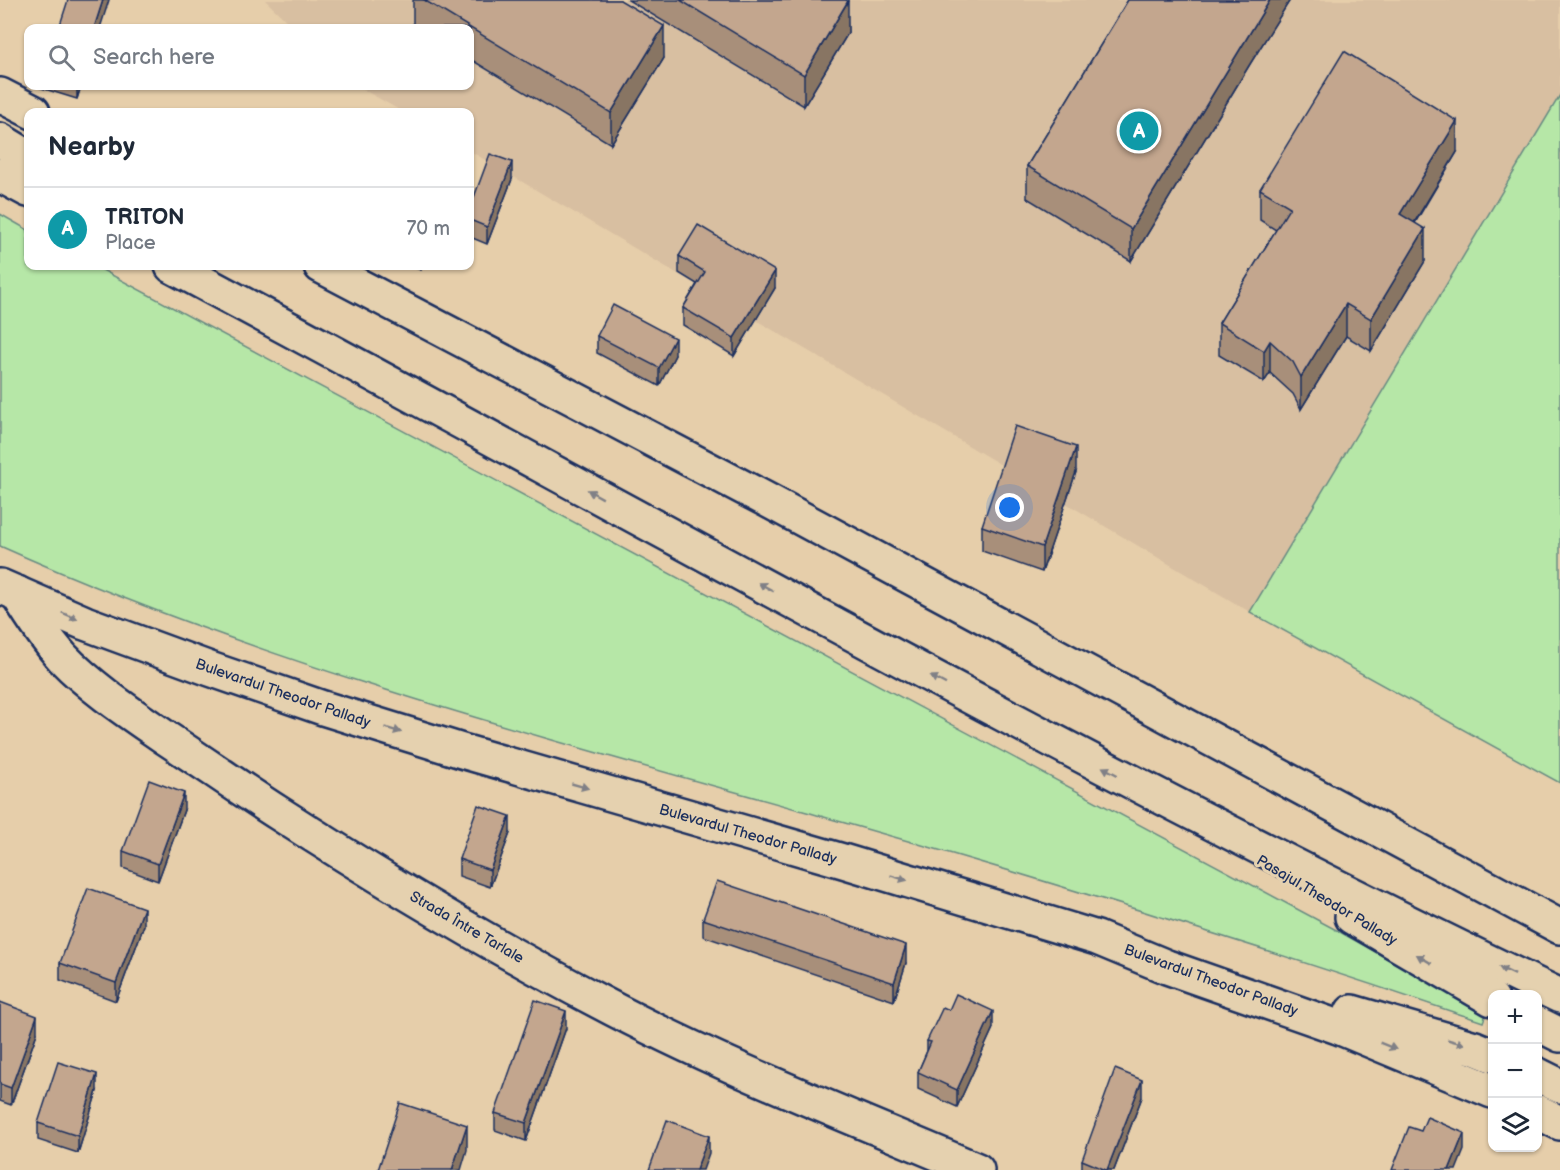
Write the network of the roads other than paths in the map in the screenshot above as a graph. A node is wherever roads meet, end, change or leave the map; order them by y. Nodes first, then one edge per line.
1 (0, 95) edge
2 (25, 108) edge
3 (0, 140) edge
4 (24, 155) edge
5 (0, 175) edge
6 (24, 188) edge
7 (179, 270) edge
8 (329, 270) edge
9 (6, 590) edge
10 (1162, 799) junction
11 (1560, 927) edge
12 (1097, 938) junction
13 (1560, 996) edge
14 (1488, 997) edge
15 (1542, 1026) edge
16 (1560, 1035) edge
17 (1488, 1053) edge
18 (1542, 1077) edge
19 (1560, 1086) edge
20 (1488, 1089) edge
21 (1542, 1114) edge
22 (1560, 1123) edge
23 (977, 1170) edge

1 - 2 main road
3 - 4 main road
5 - 6 main road
10 -> 7 main road
8 - 11 main road
9 -> 12 main road, Bulevardul Theodor Pallady
9 - 23 main road, Strada Între Tarlale
13 -> 10 main road
14 -> 10 main road, Pasajul Theodor Pallady
12 -> 17 main road
12 -> 20 main road, Bulevardul Theodor Pallady
15 - 16 main road
18 - 19 main road
21 - 22 main road

